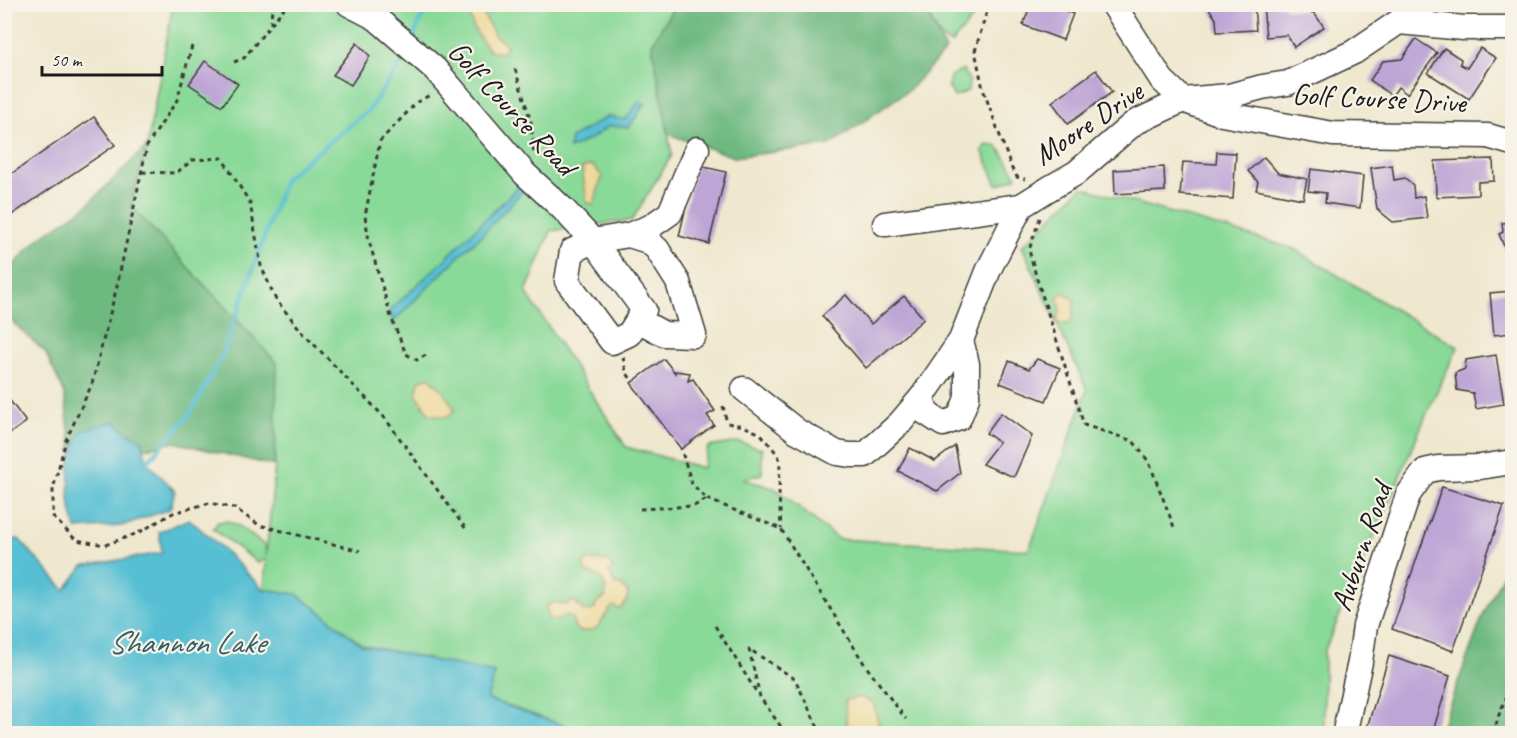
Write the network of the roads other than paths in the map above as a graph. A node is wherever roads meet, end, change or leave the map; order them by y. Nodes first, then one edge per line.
1 (349, 4) edge
2 (1113, 4) edge
3 (1412, 10) edge
4 (1512, 28) edge
5 (1183, 100) junction
6 (1512, 143) edge
7 (697, 149) dead end
8 (1021, 206) junction
9 (885, 224) dead end
10 (629, 235) junction
11 (593, 241) junction
12 (638, 320) junction
13 (961, 340) junction
14 (744, 389) dead end
15 (922, 397) junction
16 (1512, 462) edge
17 (1346, 734) edge

1 - 11 street, Golf Course Road
2 - 5 street, Golf Course Drive
3 - 4 street
3 - 5 street, Moore Drive
5 - 6 street, Golf Course Drive
5 - 8 street, Moore Drive
7 - 10 street
8 - 9 street
8 - 13 street, Moore Drive
10 - 11 street
10 - 12 street
11 - 12 street, Golf Course Road
11 - 12 street
13 - 15 street, Moore Drive
13 - 15 street
14 - 15 street, Moore Drive
16 - 17 street, Auburn Road

